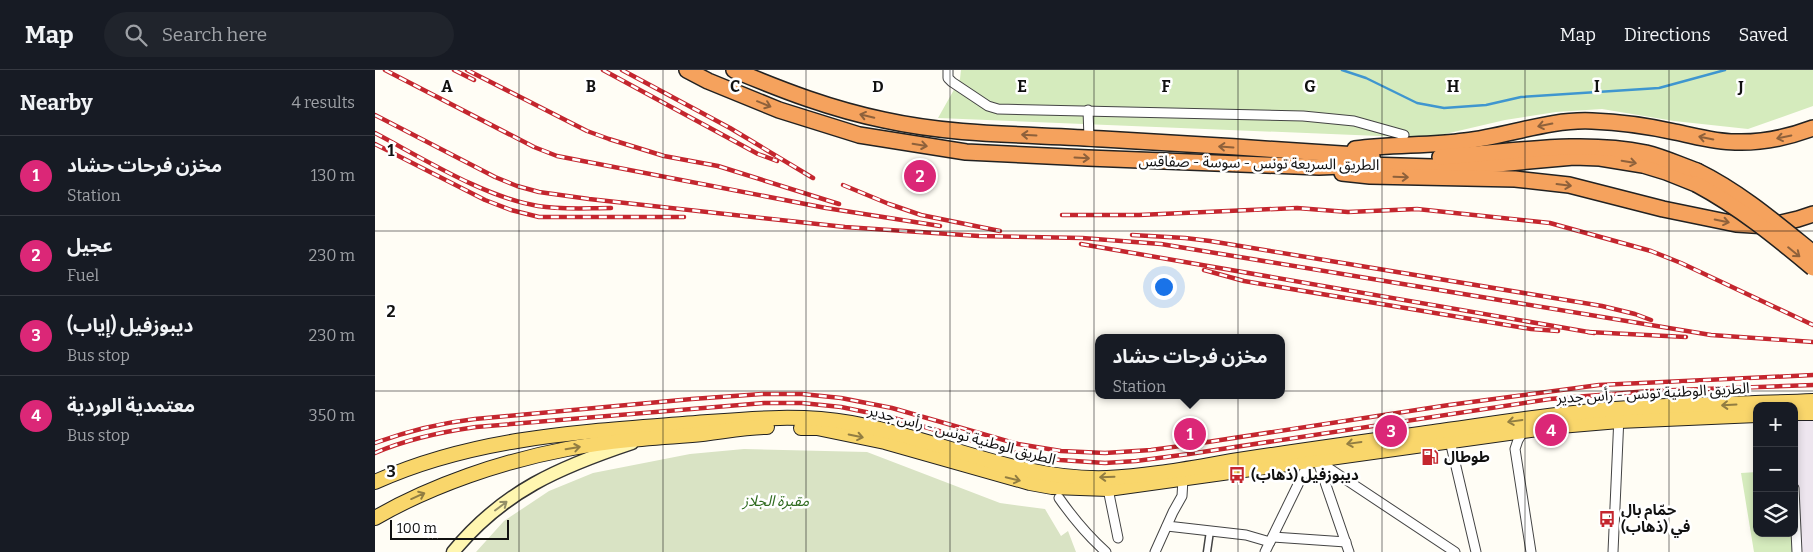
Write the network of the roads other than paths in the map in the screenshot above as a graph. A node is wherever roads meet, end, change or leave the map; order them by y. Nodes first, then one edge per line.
1 (687, 70) edge
2 (734, 70) edge
3 (948, 70) edge
4 (1088, 110) junction
5 (1813, 128) edge
6 (1404, 135) dead end
7 (1089, 138) junction
8 (1327, 153) junction
9 (1319, 167) junction
10 (1697, 178) junction
11 (1813, 214) edge
12 (1813, 253) edge
13 (1813, 268) edge
14 (1813, 401) edge
15 (1798, 413) edge
16 (1813, 413) edge
17 (1619, 415) junction
18 (1753, 415) edge
19 (1523, 432) junction
20 (647, 438) junction
21 (1450, 441) junction
22 (1314, 457) junction
23 (1183, 479) junction
24 (375, 482) edge
25 (1108, 489) junction
26 (1794, 492) edge
27 (1059, 498) dead end
28 (375, 518) edge
29 (1167, 526) junction
30 (1210, 531) junction
31 (1118, 538) dead end
32 (1271, 539) junction
33 (1345, 542) junction
34 (453, 552) edge
35 (1106, 552) edge
36 (1155, 552) edge
37 (1207, 552) edge
38 (1265, 552) edge
39 (1349, 552) edge
40 (1455, 552) edge
41 (1475, 552) edge
42 (1531, 552) edge
43 (1613, 552) edge
44 (1797, 552) edge

1 -> 9 highway, الطريق السريعة تونس - سوسة - صفاقس
7 -> 2 highway, الطريق السريعة تونس - سوسة - صفاقس
3 - 4 street
4 - 6 street
4 - 7 street
5 -> 8 highway
8 -> 7 highway, الطريق السريعة تونس - سوسة - صفاقس
8 - 10 highway, الطريق السريعة تونس - سوسة - صفاقس
9 -> 10 highway, الطريق السريعة تونس - سوسة - صفاقس
9 -> 11 highway
10 - 12 highway, الطريق السريعة تونس - سوسة - صفاقس, bridge
10 -> 13 highway, الطريق السريعة تونس - سوسة - صفاقس, bridge
14 -> 17 main road, الطريق الوطنية تونس - رأس جدير
15 - 16 main road
17 - 18 main road, الطريق الوطنية تونس - رأس جدير
17 - 19 main road, الطريق الوطنية تونس - رأس جدير
17 -> 22 main road, الطريق الوطنية تونس - رأس جدير
17 - 43 street
19 - 21 main road, الطريق الوطنية تونس - رأس جدير
19 - 42 street
20 -> 25 main road, الطريق الوطنية تونس - رأس جدير
28 -> 20 main road, الطريق الوطنية تونس - رأس جدير
34 -> 20 main road
21 - 22 main road, الطريق الوطنية تونس - رأس جدير
21 - 41 street
22 - 23 main road, الطريق الوطنية تونس - رأس جدير
22 -> 24 main road, الطريق الوطنية تونس - رأس جدير
22 - 32 street
22 - 33 street
22 - 40 street
23 - 25 main road, الطريق الوطنية تونس - رأس جدير
23 - 29 street
25 - 31 street
26 - 44 street
27 - 35 street
29 - 30 street
29 - 36 street
30 - 32 street
30 - 37 street
32 - 33 street
32 - 38 street
33 - 39 street

